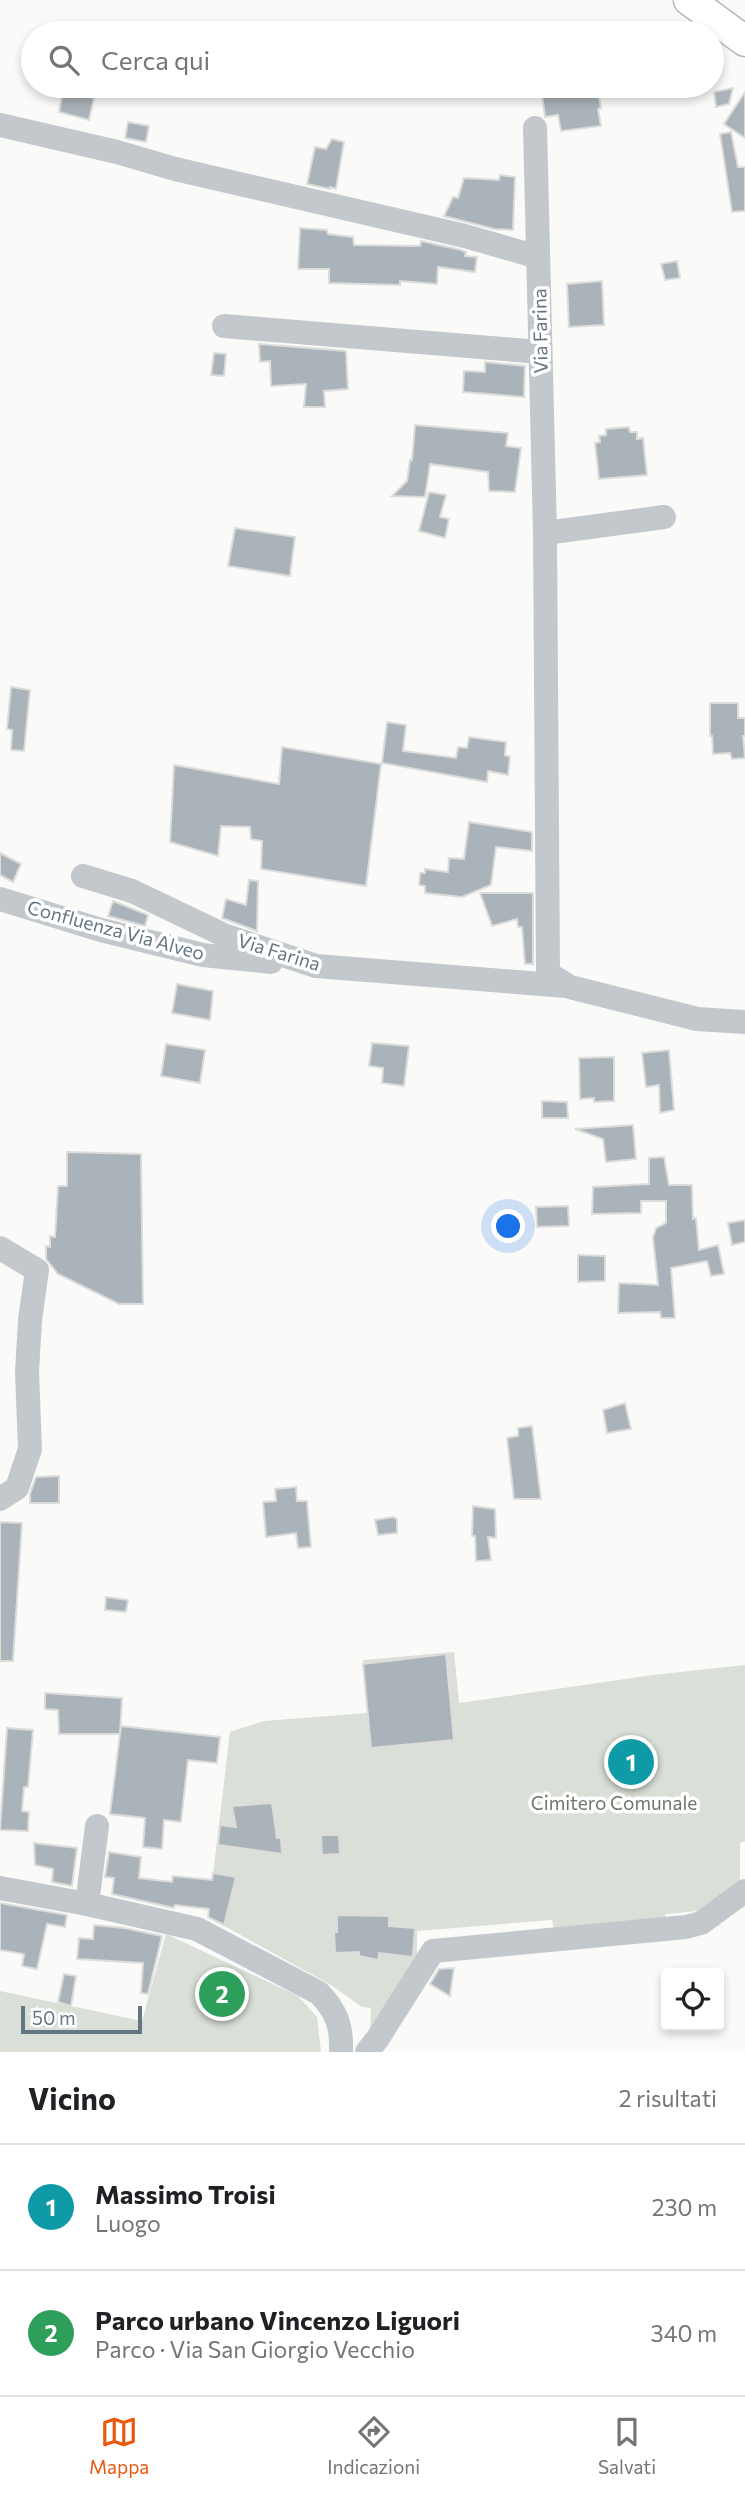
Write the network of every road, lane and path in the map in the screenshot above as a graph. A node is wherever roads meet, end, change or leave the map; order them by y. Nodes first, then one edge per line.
1 (688, 0) edge
2 (717, 21) edge
3 (724, 26) edge
4 (745, 41) edge
5 (0, 125) edge
6 (535, 128) dead end
7 (538, 257) junction
8 (224, 326) dead end
9 (540, 352) junction
10 (664, 517) dead end
11 (545, 533) junction
12 (83, 876) dead end
13 (0, 899) edge
14 (316, 966) junction
15 (570, 987) junction
16 (745, 1022) edge
17 (0, 1248) edge
18 (0, 1499) edge
19 (97, 1826) dead end
20 (0, 1888) edge
21 (745, 1891) edge
22 (87, 1903) junction
23 (341, 2052) edge
24 (367, 2052) edge

1 - 2 main road
3 - 4 main road
5 - 7 street
6 - 7 street, Via Farina
7 - 9 street, Via Farina
8 - 9 street
9 - 11 street, Via Farina
10 - 11 street
11 - 15 street, Via Farina
12 - 14 street, Via Farina
13 - 14 street, Confluenza Via Alveo
14 - 15 street, Via Farina
15 - 16 street, Via Farina
17 - 18 street
19 - 22 street
20 - 22 street
21 - 24 street
22 - 23 street

